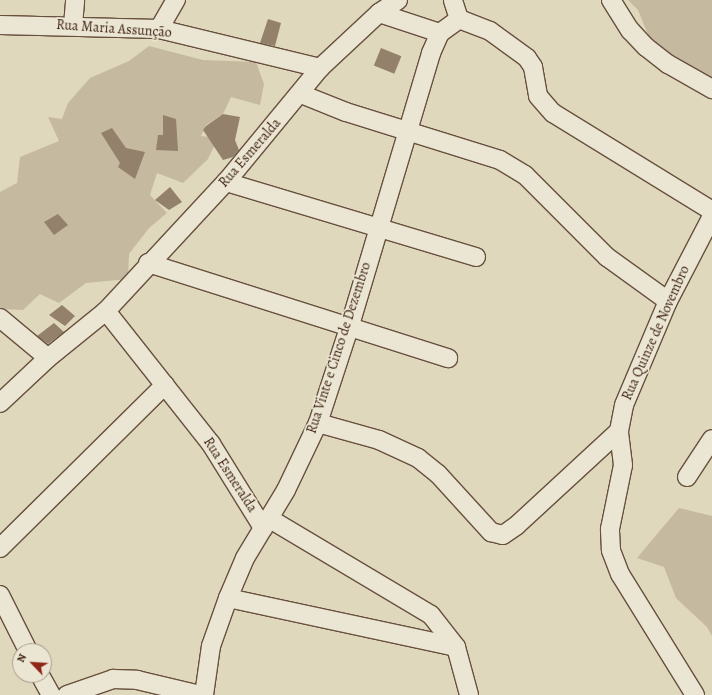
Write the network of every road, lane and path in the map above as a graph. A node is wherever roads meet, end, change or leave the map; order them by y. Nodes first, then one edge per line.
1 (76, 0) edge
2 (176, 0) edge
3 (398, 0) edge
4 (453, 0) edge
5 (611, 0) edge
6 (378, 13) junction
7 (459, 19) junction
8 (0, 25) edge
9 (73, 26) junction
10 (158, 29) junction
11 (440, 33) junction
12 (320, 68) junction
13 (712, 89) edge
14 (301, 94) junction
15 (406, 131) junction
16 (226, 182) junction
17 (712, 211) edge
18 (712, 216) edge
19 (378, 226) junction
20 (476, 257) dead end
21 (148, 263) junction
22 (668, 301) junction
23 (106, 311) junction
24 (0, 318) edge
25 (350, 325) junction
26 (48, 358) junction
27 (448, 358) dead end
28 (165, 385) junction
29 (0, 403) edge
30 (318, 423) junction
31 (620, 431) junction
32 (712, 439) edge
33 (687, 477) dead end
34 (267, 523) junction
35 (0, 548) edge
36 (0, 596) edge
37 (228, 598) junction
38 (24, 643) edge
39 (456, 647) junction
40 (44, 683) edge
41 (93, 690) edge
42 (50, 695) edge
43 (67, 695) edge
44 (200, 695) edge
45 (204, 695) edge
46 (469, 695) edge
47 (695, 695) edge

1 - 9 street
2 - 10 street
3 - 6 street, Rua Esmeralda
4 - 7 street
5 - 13 street
6 - 11 street
6 - 12 street, Rua Esmeralda
7 - 11 street, Rua Vinte e Cinco de Dezembro
7 - 17 street
8 - 9 street, Rua Maria Assunção
9 - 10 street, Rua Maria Assunção
10 - 12 street, Rua Maria Assunção
11 - 15 street, Rua Vinte e Cinco de Dezembro
12 - 14 street, Rua Esmeralda
14 - 15 street
14 - 16 street, Rua Esmeralda
15 - 19 street, Rua Vinte e Cinco de Dezembro
15 - 22 street
16 - 19 street
16 - 21 street, Rua Esmeralda
18 - 22 street, Rua Quinze de Novembro
19 - 20 street
19 - 25 street, Rua Vinte e Cinco de Dezembro
21 - 23 street, Rua Esmeralda
21 - 25 street
22 - 31 street, Rua Quinze de Novembro
23 - 26 street, Rua Esmeralda
23 - 28 street, Rua Esmeralda
24 - 26 street
25 - 27 street
25 - 30 street, Rua Vinte e Cinco de Dezembro
26 - 29 street, Rua Esmeralda
28 - 34 street, Rua Esmeralda
28 - 35 street
30 - 31 street
30 - 34 street, Rua Vinte e Cinco de Dezembro
31 - 47 street, Rua Quinze de Novembro
32 - 33 street
34 - 37 street, Rua Vinte e Cinco de Dezembro
34 - 39 street
36 - 38 street
37 - 39 street
37 - 45 street, Rua Vinte e Cinco de Dezembro
39 - 46 street
40 - 42 street
41 - 43 street
41 - 44 street

